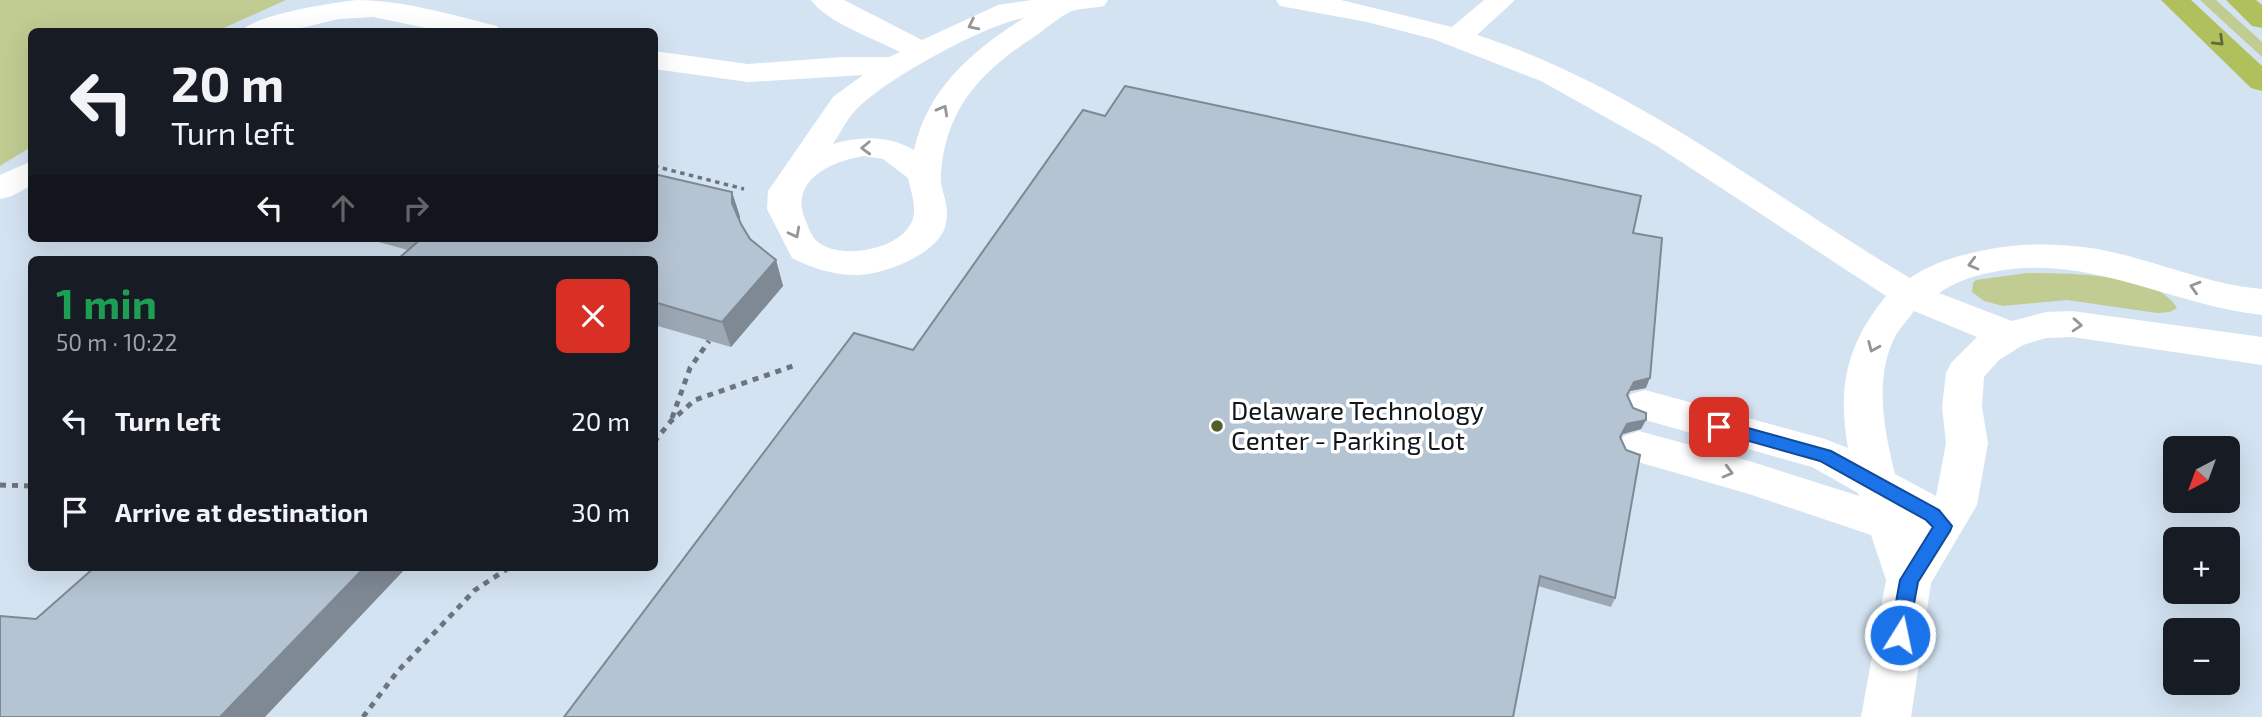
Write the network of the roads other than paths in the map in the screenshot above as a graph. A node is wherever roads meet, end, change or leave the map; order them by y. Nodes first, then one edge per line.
1 (825, 0) edge
2 (1094, 0) edge
3 (1290, 0) edge
4 (1501, 0) edge
5 (2175, 0) edge
6 (2240, 0) edge
7 (1063, 5) junction
8 (2262, 20) edge
9 (264, 28) edge
10 (466, 28) edge
11 (1457, 37) junction
12 (907, 59) junction
13 (658, 61) edge
14 (2262, 82) edge
15 (799, 171) junction
16 (28, 173) edge
17 (924, 175) junction
18 (0, 188) edge
19 (1909, 294) junction
20 (2262, 302) edge
21 (2010, 335) junction
22 (2262, 351) edge
23 (1644, 405) dead end
24 (1639, 447) dead end
25 (1882, 503) junction
26 (1943, 526) junction
27 (1909, 580) junction
28 (1886, 717) edge

1 - 12 lane
2 - 7 lane
3 - 11 lane
4 - 11 lane
5 -> 14 highway
6 - 8 highway
7 -> 12 lane
17 -> 7 lane
9 - 10 lane
11 - 19 lane
12 - 13 lane
12 - 15 lane
17 -> 15 lane
15 -> 17 lane
16 - 18 lane
20 -> 19 lane
19 - 21 lane
19 -> 25 lane
21 -> 22 lane
21 - 26 lane
23 - 25 lane
24 -> 25 lane
25 - 26 lane
25 - 27 lane
26 - 27 lane
27 - 28 lane

